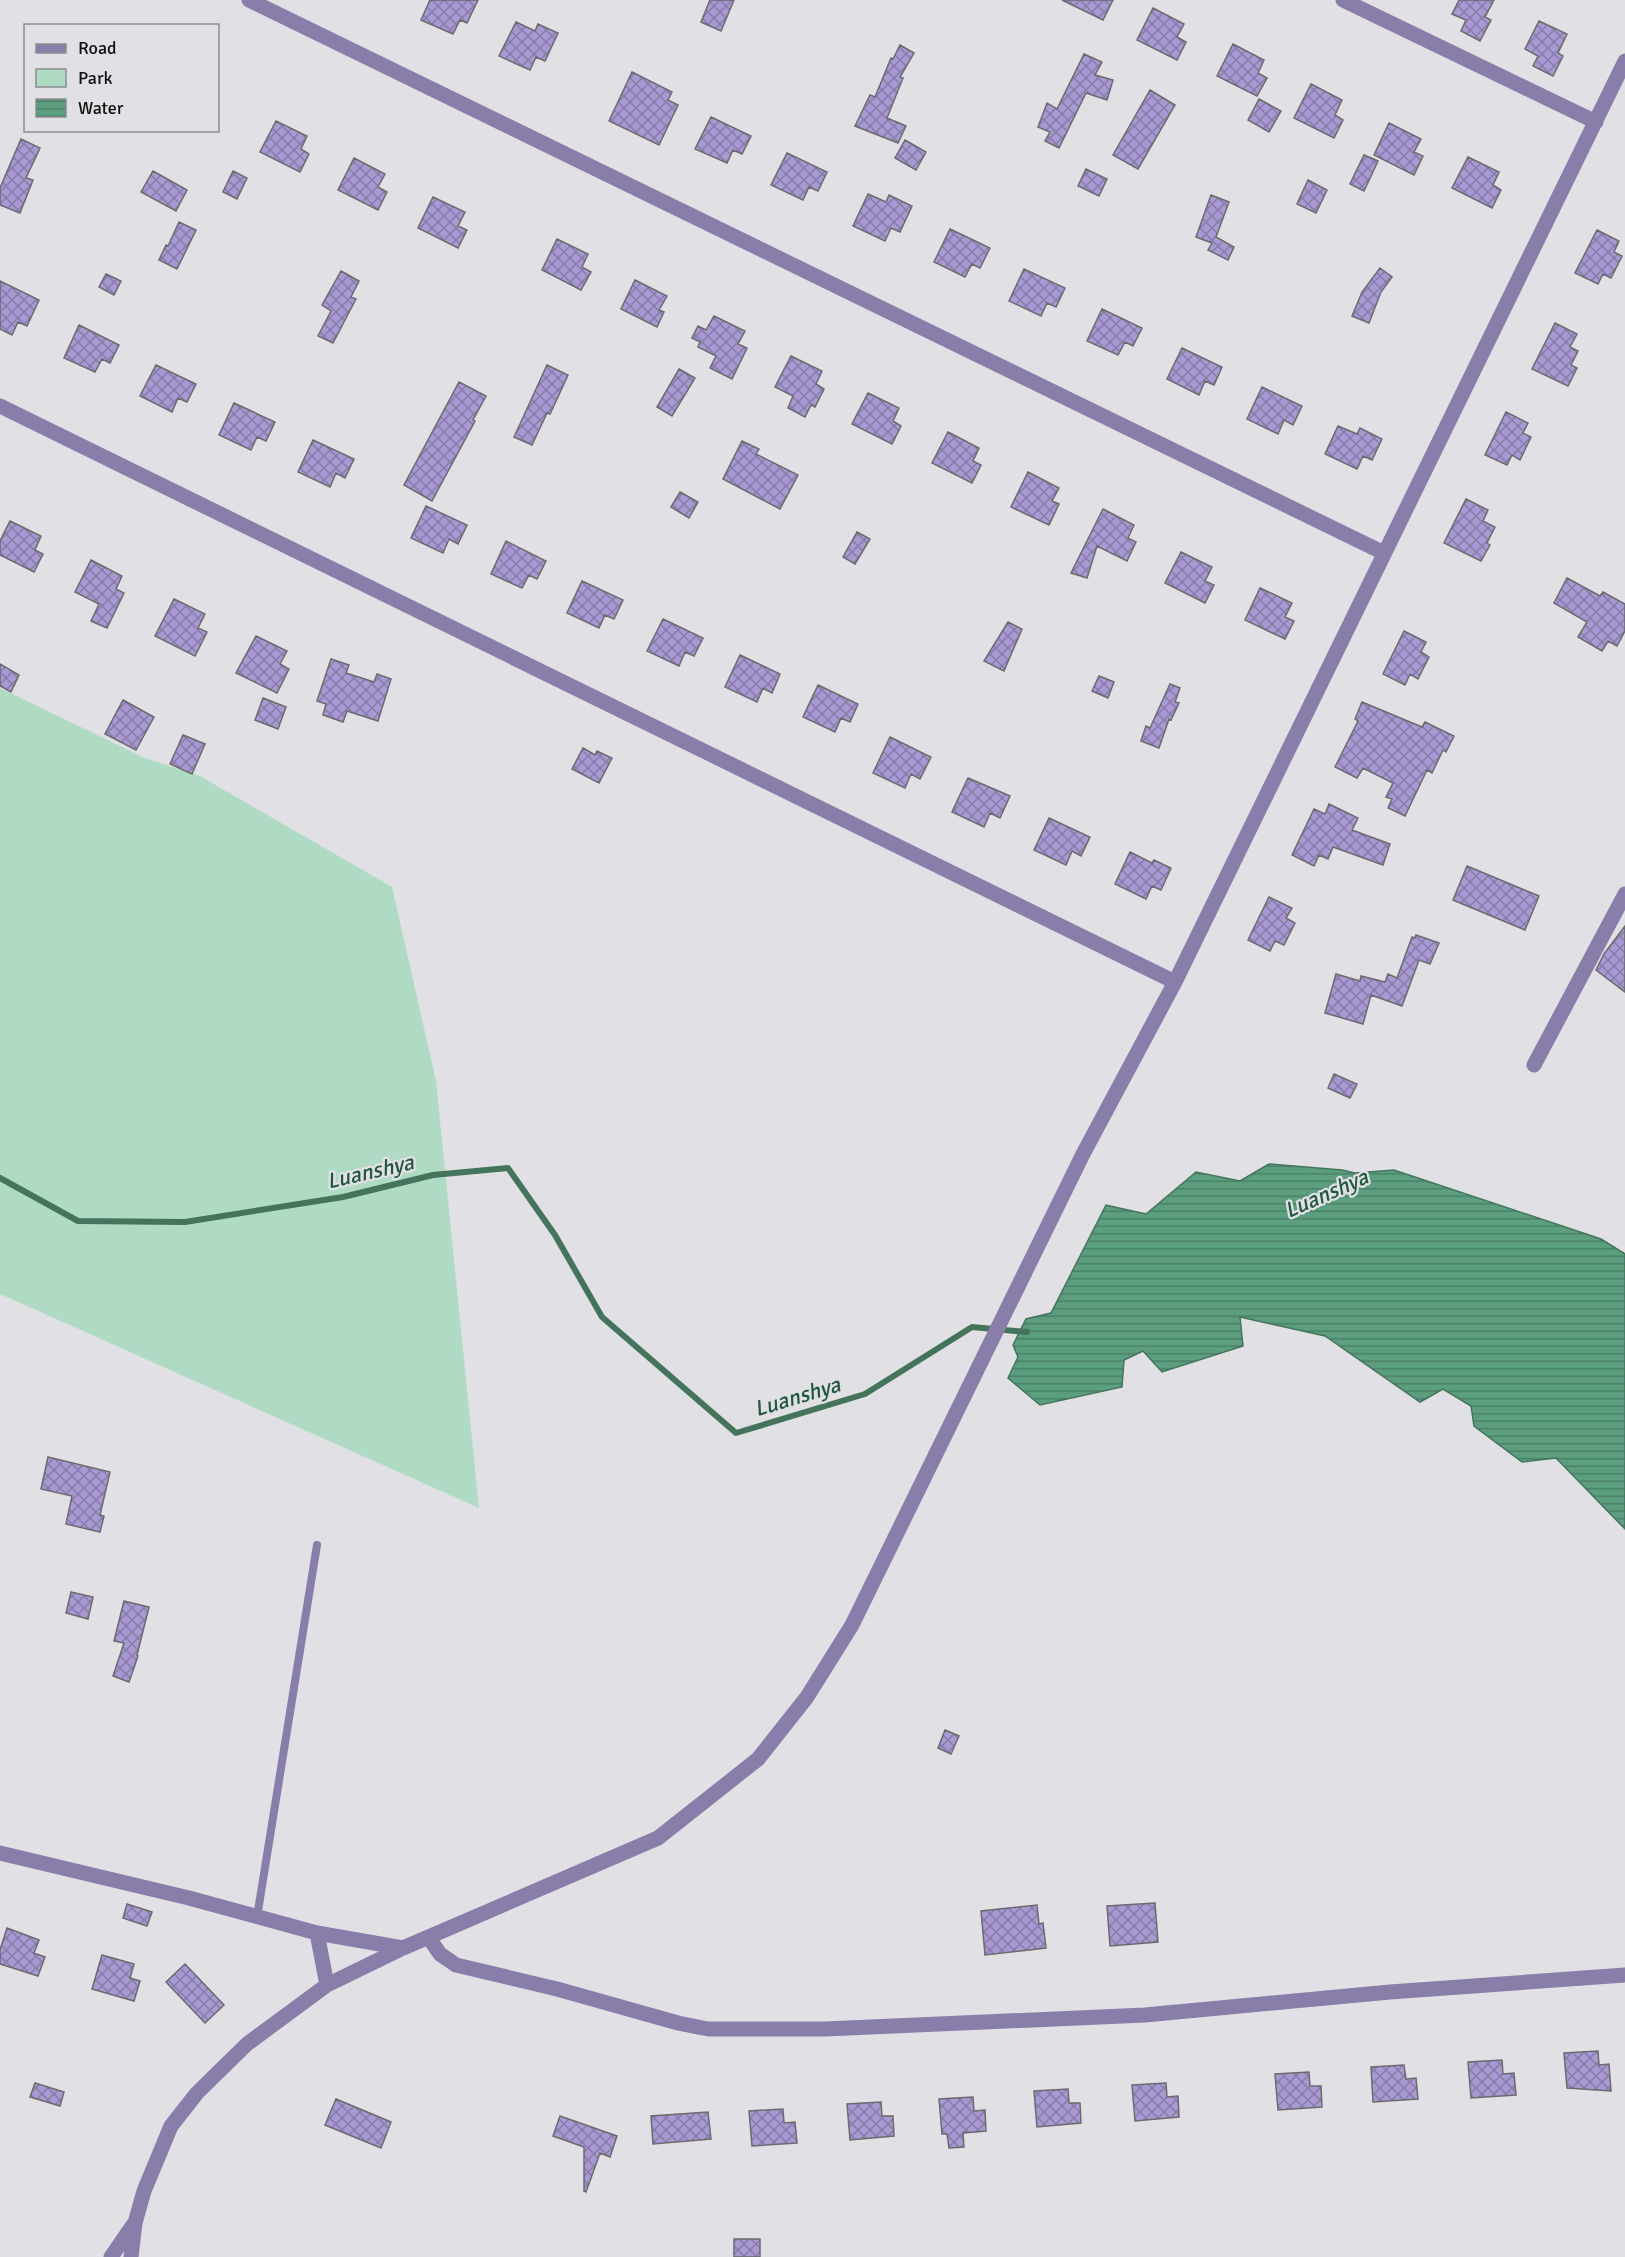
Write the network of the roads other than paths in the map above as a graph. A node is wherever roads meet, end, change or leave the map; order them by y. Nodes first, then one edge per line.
1 (249, 0) edge
2 (1343, 0) edge
3 (1625, 61) edge
4 (1596, 122) junction
5 (0, 406) edge
6 (1384, 553) junction
7 (1625, 894) edge
8 (1175, 982) junction
9 (1534, 1065) dead end
10 (317, 1545) dead end
11 (0, 1853) edge
12 (257, 1917) junction
13 (317, 1933) junction
14 (429, 1938) junction
15 (403, 1948) junction
16 (1625, 1975) edge
17 (327, 1985) junction
18 (135, 2223) junction
19 (111, 2257) edge
20 (131, 2257) edge

1 - 6 street
2 - 4 street
3 - 4 street
4 - 6 street
5 - 8 street
6 - 8 street
7 - 9 street
8 - 14 street
10 - 12 lane
11 - 12 street
12 - 13 street
13 - 15 street
13 - 17 street
14 - 15 street
14 - 16 street
15 - 17 street
17 - 18 street
18 - 19 street
18 - 20 street

